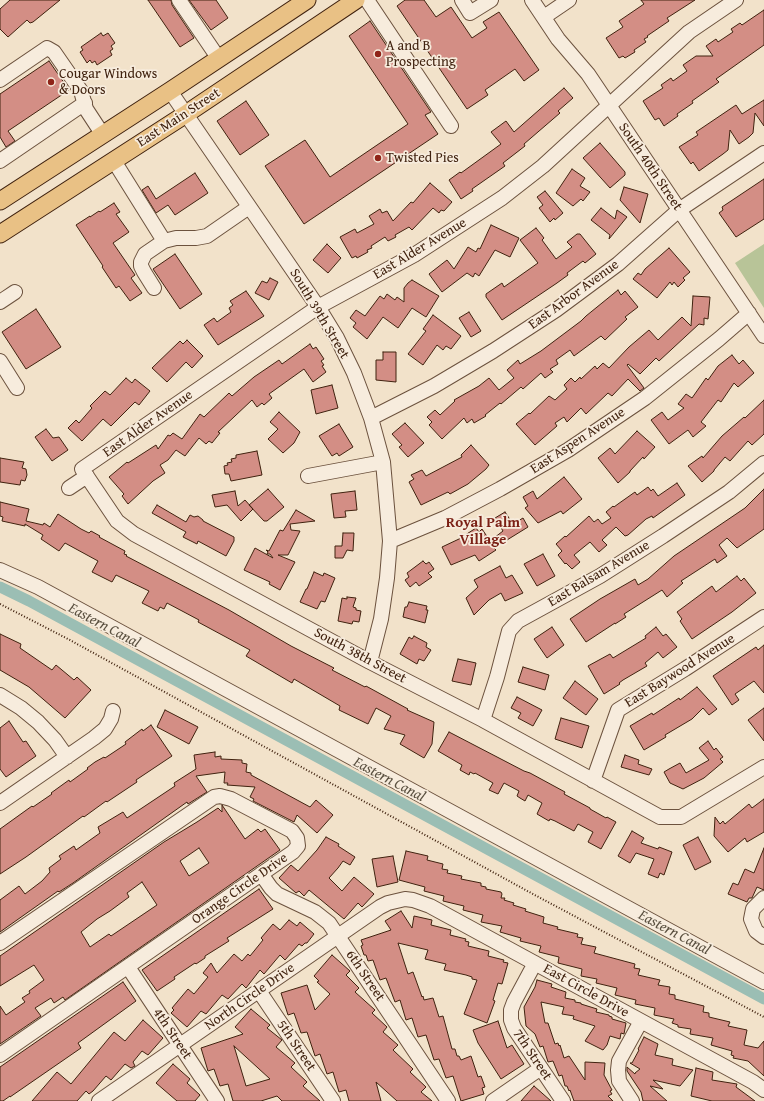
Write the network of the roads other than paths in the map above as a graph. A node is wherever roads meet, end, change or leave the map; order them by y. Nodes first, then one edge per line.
1 (179, 0) edge
2 (307, 0) edge
3 (356, 0) edge
4 (367, 0) edge
5 (462, 0) edge
6 (491, 0) edge
7 (532, 0) edge
8 (569, 0) edge
9 (736, 0) edge
10 (544, 17) junction
11 (219, 59) junction
12 (0, 80) edge
13 (170, 91) junction
14 (85, 103) junction
15 (610, 106) junction
16 (186, 114) junction
17 (451, 126) dead end
18 (103, 135) junction
19 (764, 153) edge
20 (0, 161) edge
21 (114, 161) junction
22 (0, 201) edge
23 (250, 207) junction
24 (679, 210) junction
25 (0, 234) edge
26 (164, 241) junction
27 (154, 288) dead end
28 (15, 292) dead end
29 (0, 302) edge
30 (318, 307) junction
31 (749, 313) junction
32 (764, 336) edge
33 (0, 361) edge
34 (17, 388) dead end
35 (371, 418) junction
36 (383, 462) junction
37 (764, 463) edge
38 (85, 473) junction
39 (308, 476) dead end
40 (69, 488) dead end
41 (390, 541) junction
42 (0, 570) edge
43 (764, 617) edge
44 (370, 662) junction
45 (0, 695) edge
46 (113, 711) dead end
47 (483, 720) junction
48 (67, 757) junction
49 (764, 767) edge
50 (593, 781) junction
51 (0, 804) edge
52 (261, 874) junction
53 (764, 898) edge
54 (405, 899) joint
55 (338, 936) junction
56 (764, 937) edge
57 (0, 943) edge
58 (535, 963) junction
59 (128, 967) junction
60 (764, 982) edge
61 (259, 991) junction
62 (641, 1021) junction
63 (180, 1045) junction
64 (0, 1055) edge
65 (541, 1068) junction
66 (764, 1090) edge
67 (101, 1100) edge
68 (217, 1101) edge
69 (333, 1101) edge
70 (448, 1101) edge
71 (493, 1101) edge
72 (563, 1101) edge
73 (632, 1101) edge

1 - 11 street
2 - 11 main road, East Main Street
3 - 16 main road, East Main Street
4 - 17 street
5 - 6 street
7 - 10 street, South 40th Street
8 - 10 street
9 - 15 street, East Alder Avenue
10 - 15 street, South 40th Street
11 - 13 main road, East Main Street
12 - 14 street
13 - 16 street, South 39th Street
13 - 18 main road, East Main Street
14 - 18 street
14 - 20 street
15 - 24 street, South 40th Street
15 - 30 street, East Alder Avenue
16 - 21 main road, East Main Street
16 - 23 street, South 39th Street
18 - 22 main road, East Main Street
19 - 24 street, East Arbor Avenue
21 - 25 main road, East Main Street
21 - 26 street
23 - 26 street
23 - 30 street, South 39th Street
24 - 31 street, South 40th Street
24 - 35 street, East Arbor Avenue
26 - 27 street
28 - 29 street
30 - 35 street, South 39th Street
30 - 38 street, East Alder Avenue
31 - 32 street, South 40th Street
31 - 41 street, East Aspen Avenue
33 - 34 street
35 - 36 street, South 39th Street
36 - 39 street
36 - 41 street, South 39th Street
37 - 47 street, East Balsam Avenue
38 - 40 street, East Alder Avenue
38 - 44 street, South 38th Street
41 - 44 street, South 39th Street
42 - 60 street
43 - 50 street, East Baywood Avenue
44 - 47 street, South 38th Street
45 - 48 street
46 - 48 street
47 - 50 street, South 38th Street
48 - 51 street
49 - 50 street, South 38th Street
52 - 55 street, 6th Street
52 - 57 street, Orange Circle Drive
52 - 59 street, Orange Circle Drive
53 - 56 street
54 - 55 street, North Circle Drive
54 - 58 street, East Circle Drive
55 - 61 street, North Circle Drive
55 - 70 street, 6th Street
58 - 62 street, East Circle Drive
58 - 65 street, 7th Street
59 - 63 street, 4th Street
59 - 64 street, Orange Circle Drive
61 - 63 street, North Circle Drive
61 - 69 street, 5th Street
62 - 66 street, East Circle Drive
62 - 73 street
63 - 67 street, North Circle Drive
63 - 68 street, 4th Street
65 - 71 street
65 - 72 street, 7th Street

